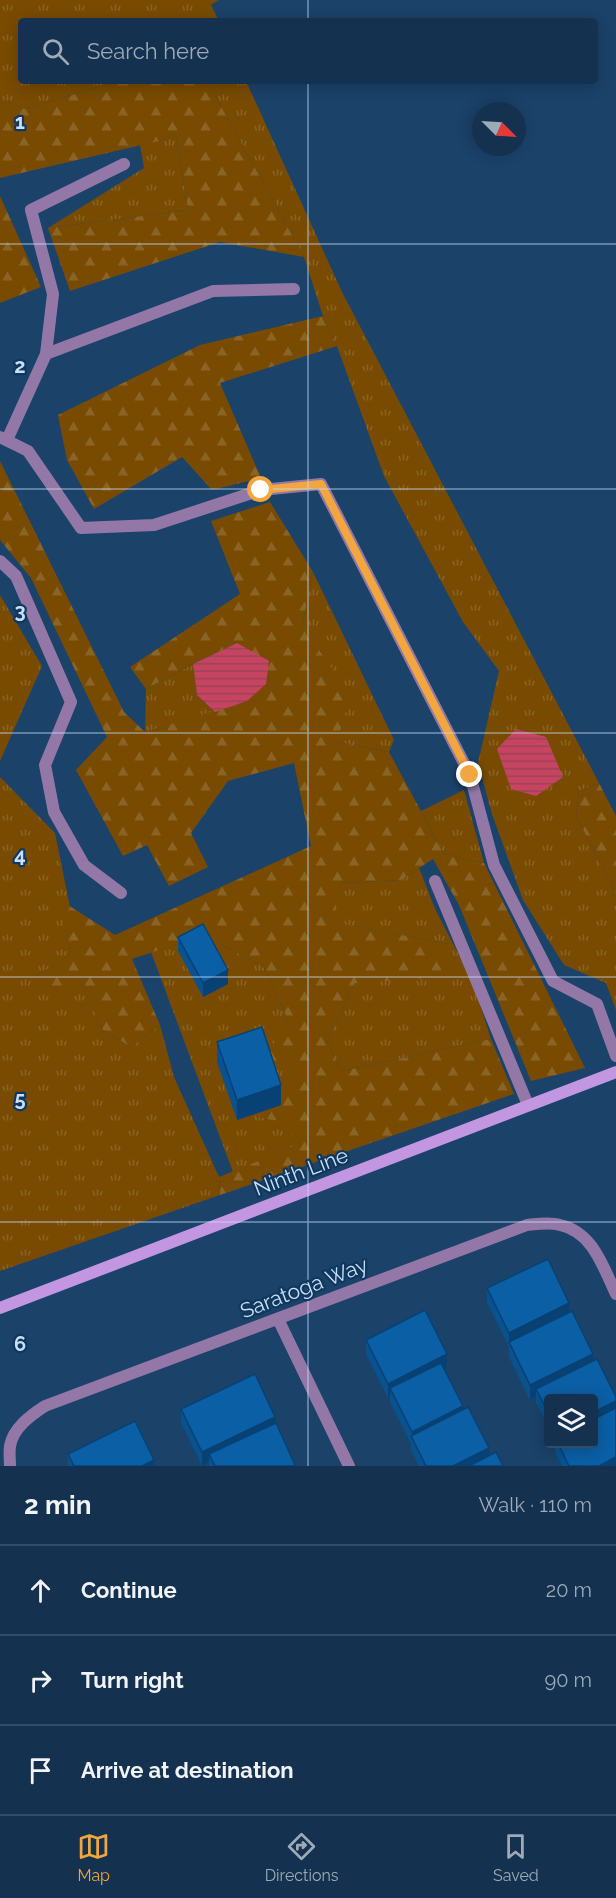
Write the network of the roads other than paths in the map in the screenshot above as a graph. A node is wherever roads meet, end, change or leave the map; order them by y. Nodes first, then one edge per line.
1 (124, 164) dead end
2 (294, 289) dead end
3 (46, 354) junction
4 (4, 439) edge
5 (0, 561) edge
6 (435, 881) dead end
7 (121, 893) dead end
8 (616, 1056) edge
9 (616, 1071) edge
10 (528, 1105) junction
11 (616, 1294) edge
12 (0, 1308) edge
13 (278, 1319) junction
14 (10, 1466) edge
15 (349, 1466) edge

1 - 3 street
2 - 3 street
3 - 4 street
4 - 8 street
5 - 7 street
6 - 10 street
9 - 10 main road, Ninth Line
10 - 12 main road, Ninth Line
11 - 13 street, Saratoga Way
13 - 14 street, Saratoga Way
13 - 15 street

